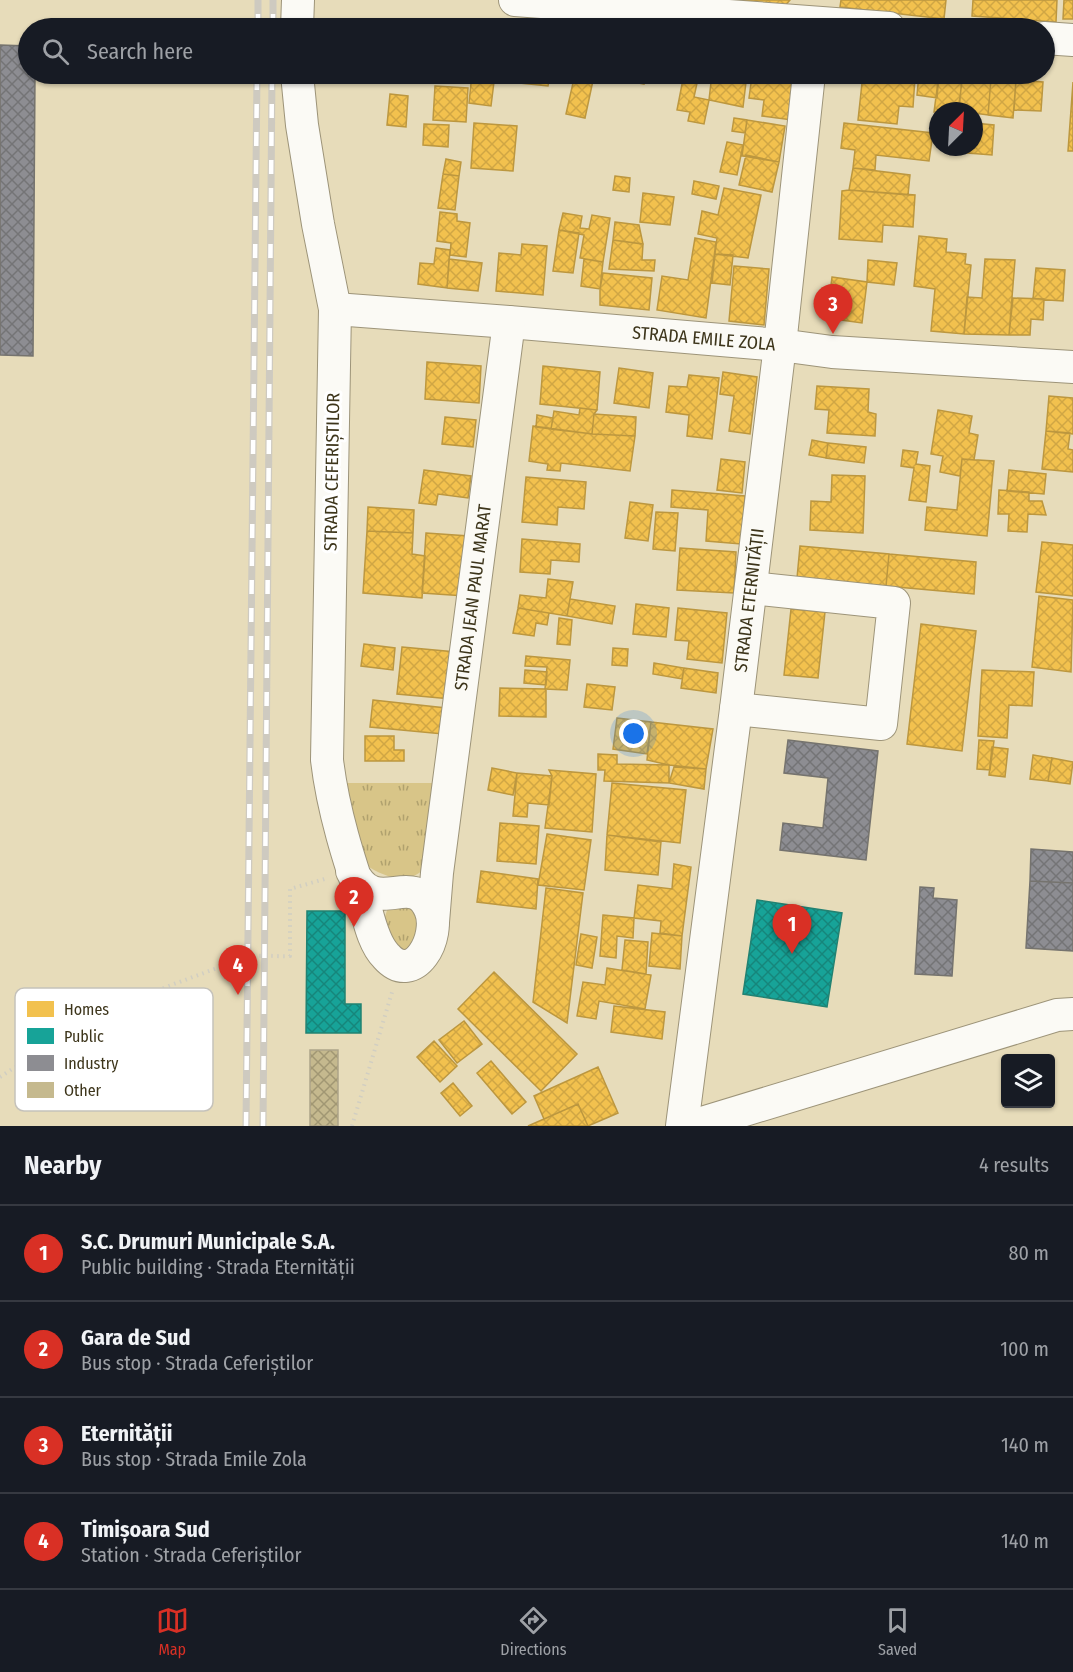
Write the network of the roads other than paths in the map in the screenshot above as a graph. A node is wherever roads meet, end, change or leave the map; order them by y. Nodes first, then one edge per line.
1 (298, 0) edge
2 (515, 0) edge
3 (814, 17) edge
4 (297, 18) edge
5 (1055, 39) edge
6 (1073, 40) edge
7 (298, 84) edge
8 (807, 84) edge
9 (335, 309) junction
10 (509, 321) junction
11 (780, 345) junction
12 (1073, 366) edge
13 (751, 588) junction
14 (736, 709) junction
15 (352, 871) junction
16 (437, 873) junction
17 (398, 892) junction
18 (433, 922) junction
19 (372, 928) junction
20 (1073, 1014) edge
21 (682, 1126) edge
22 (692, 1126) edge

1 - 4 street
2 - 3 street
5 - 6 street
7 - 9 street, STRADA CEFERIȘTILOR
8 - 11 street, STRADA ETERNITĂȚII
9 - 10 street, STRADA EMILE ZOLA
9 - 15 street, STRADA CEFERIȘTILOR
10 - 11 street, STRADA EMILE ZOLA
10 - 16 street, STRADA JEAN PAUL MARAT
11 - 12 street, STRADA EMILE ZOLA
11 - 13 street, STRADA ETERNITĂȚII
13 - 14 street, STRADA ETERNITĂȚII
13 - 14 street
14 - 21 street, STRADA ETERNITĂȚII
15 - 17 street, STRADA CEFERIȘTILOR
15 - 19 street, STRADA CEFERIȘTILOR
16 - 17 street
16 - 18 street, STRADA JEAN PAUL MARAT
17 - 18 street, STRADA CEFERIȘTILOR
17 - 19 street
18 - 19 street, STRADA CEFERIȘTILOR
20 - 22 street

